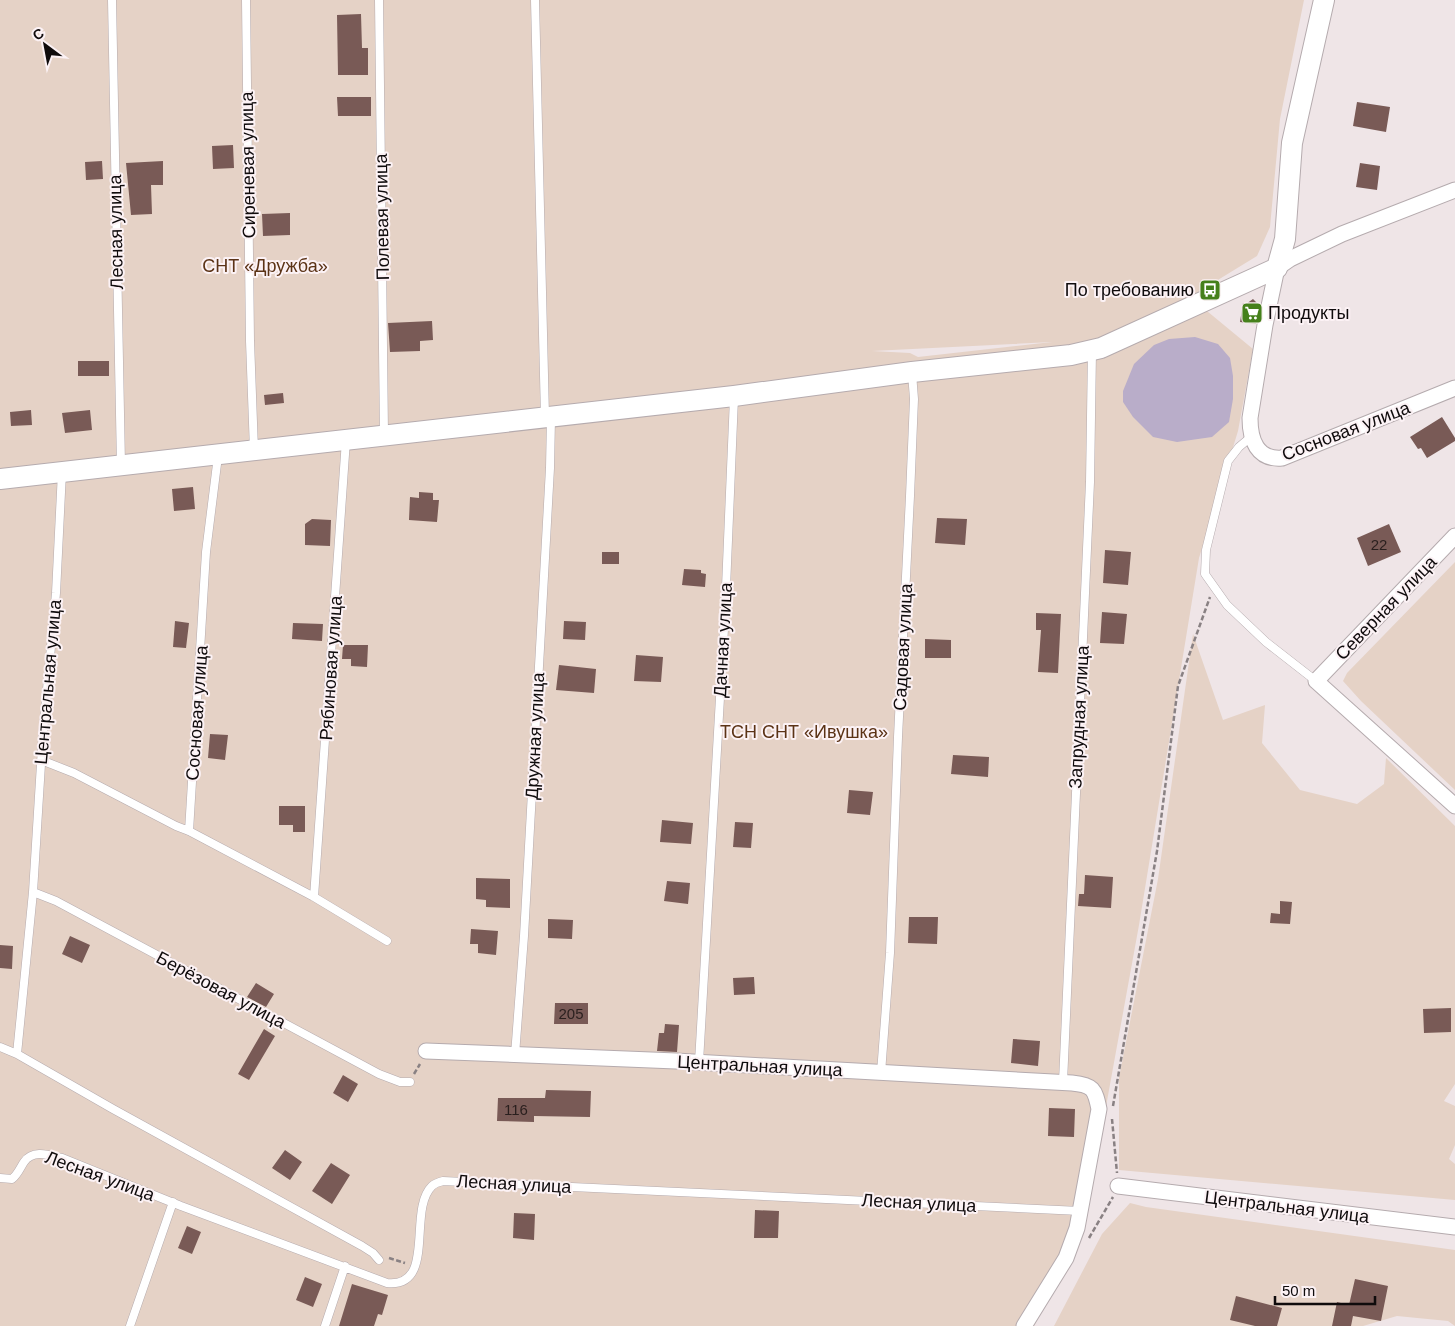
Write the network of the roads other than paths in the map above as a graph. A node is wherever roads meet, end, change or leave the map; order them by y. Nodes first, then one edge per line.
1 (112, 0) edge
2 (246, 0) edge
3 (379, 0) edge
4 (535, 0) edge
5 (1324, 0) edge
6 (1455, 190) edge
7 (1277, 268) junction
8 (1092, 351) junction
9 (912, 372) junction
10 (1455, 388) edge
11 (734, 396) junction
12 (548, 417) junction
13 (384, 435) junction
14 (1252, 436) junction
15 (346, 439) junction
16 (254, 450) junction
17 (219, 454) junction
18 (121, 465) junction
19 (62, 471) junction
20 (0, 478) edge
21 (1455, 536) edge
22 (1316, 681) junction
23 (41, 760) junction
24 (1455, 806) edge
25 (189, 831) junction
26 (33, 892) junction
27 (314, 897) junction
28 (387, 940) dead end
29 (0, 1047) edge
30 (426, 1051) road end
31 (17, 1054) junction
32 (515, 1055) junction
33 (699, 1062) junction
34 (880, 1073) junction
35 (410, 1082) road end
36 (1063, 1082) junction
37 (0, 1178) edge
38 (1118, 1186) road end
39 (173, 1202) junction
40 (1080, 1210) junction
41 (1455, 1227) edge
42 (377, 1258) road end
43 (345, 1266) junction
44 (130, 1326) edge
45 (325, 1326) edge
46 (1024, 1326) edge

1 - 18 lane, Лесная улица
2 - 16 lane, Сиреневая улица
3 - 13 lane, Полевая улица
4 - 12 lane, Дружная улица
5 - 7 street
6 - 7 street
7 - 8 street
7 - 14 street
8 - 9 street
8 - 36 lane, Запрудная улица
9 - 11 street
9 - 34 lane, Садовая улица
10 - 14 street, Сосновая улица
11 - 12 street
11 - 33 lane, Дачная улица
12 - 13 street
12 - 32 lane, Дружная улица
13 - 15 street
14 - 22 lane
15 - 16 street
15 - 27 lane, Рябиновая улица
16 - 17 street
17 - 18 street
17 - 25 lane, Сосновая улица
18 - 19 street
19 - 20 street
19 - 23 lane, Центральная улица
21 - 22 street, Северная улица
22 - 24 street
23 - 25 lane
23 - 26 lane, Центральная улица
25 - 27 lane
26 - 31 lane, Центральная улица
26 - 35 lane, Берёзовая улица
27 - 28 lane
29 - 31 lane
30 - 32 street, Центральная улица
31 - 42 lane
32 - 33 street, Центральная улица
33 - 34 street, Центральная улица
34 - 36 street, Центральная улица
36 - 40 street, Центральная улица
37 - 39 lane, Лесная улица
38 - 41 street, Центральная улица
39 - 43 lane, Лесная улица
39 - 44 lane
40 - 43 lane, Лесная улица
40 - 46 street
43 - 45 lane

